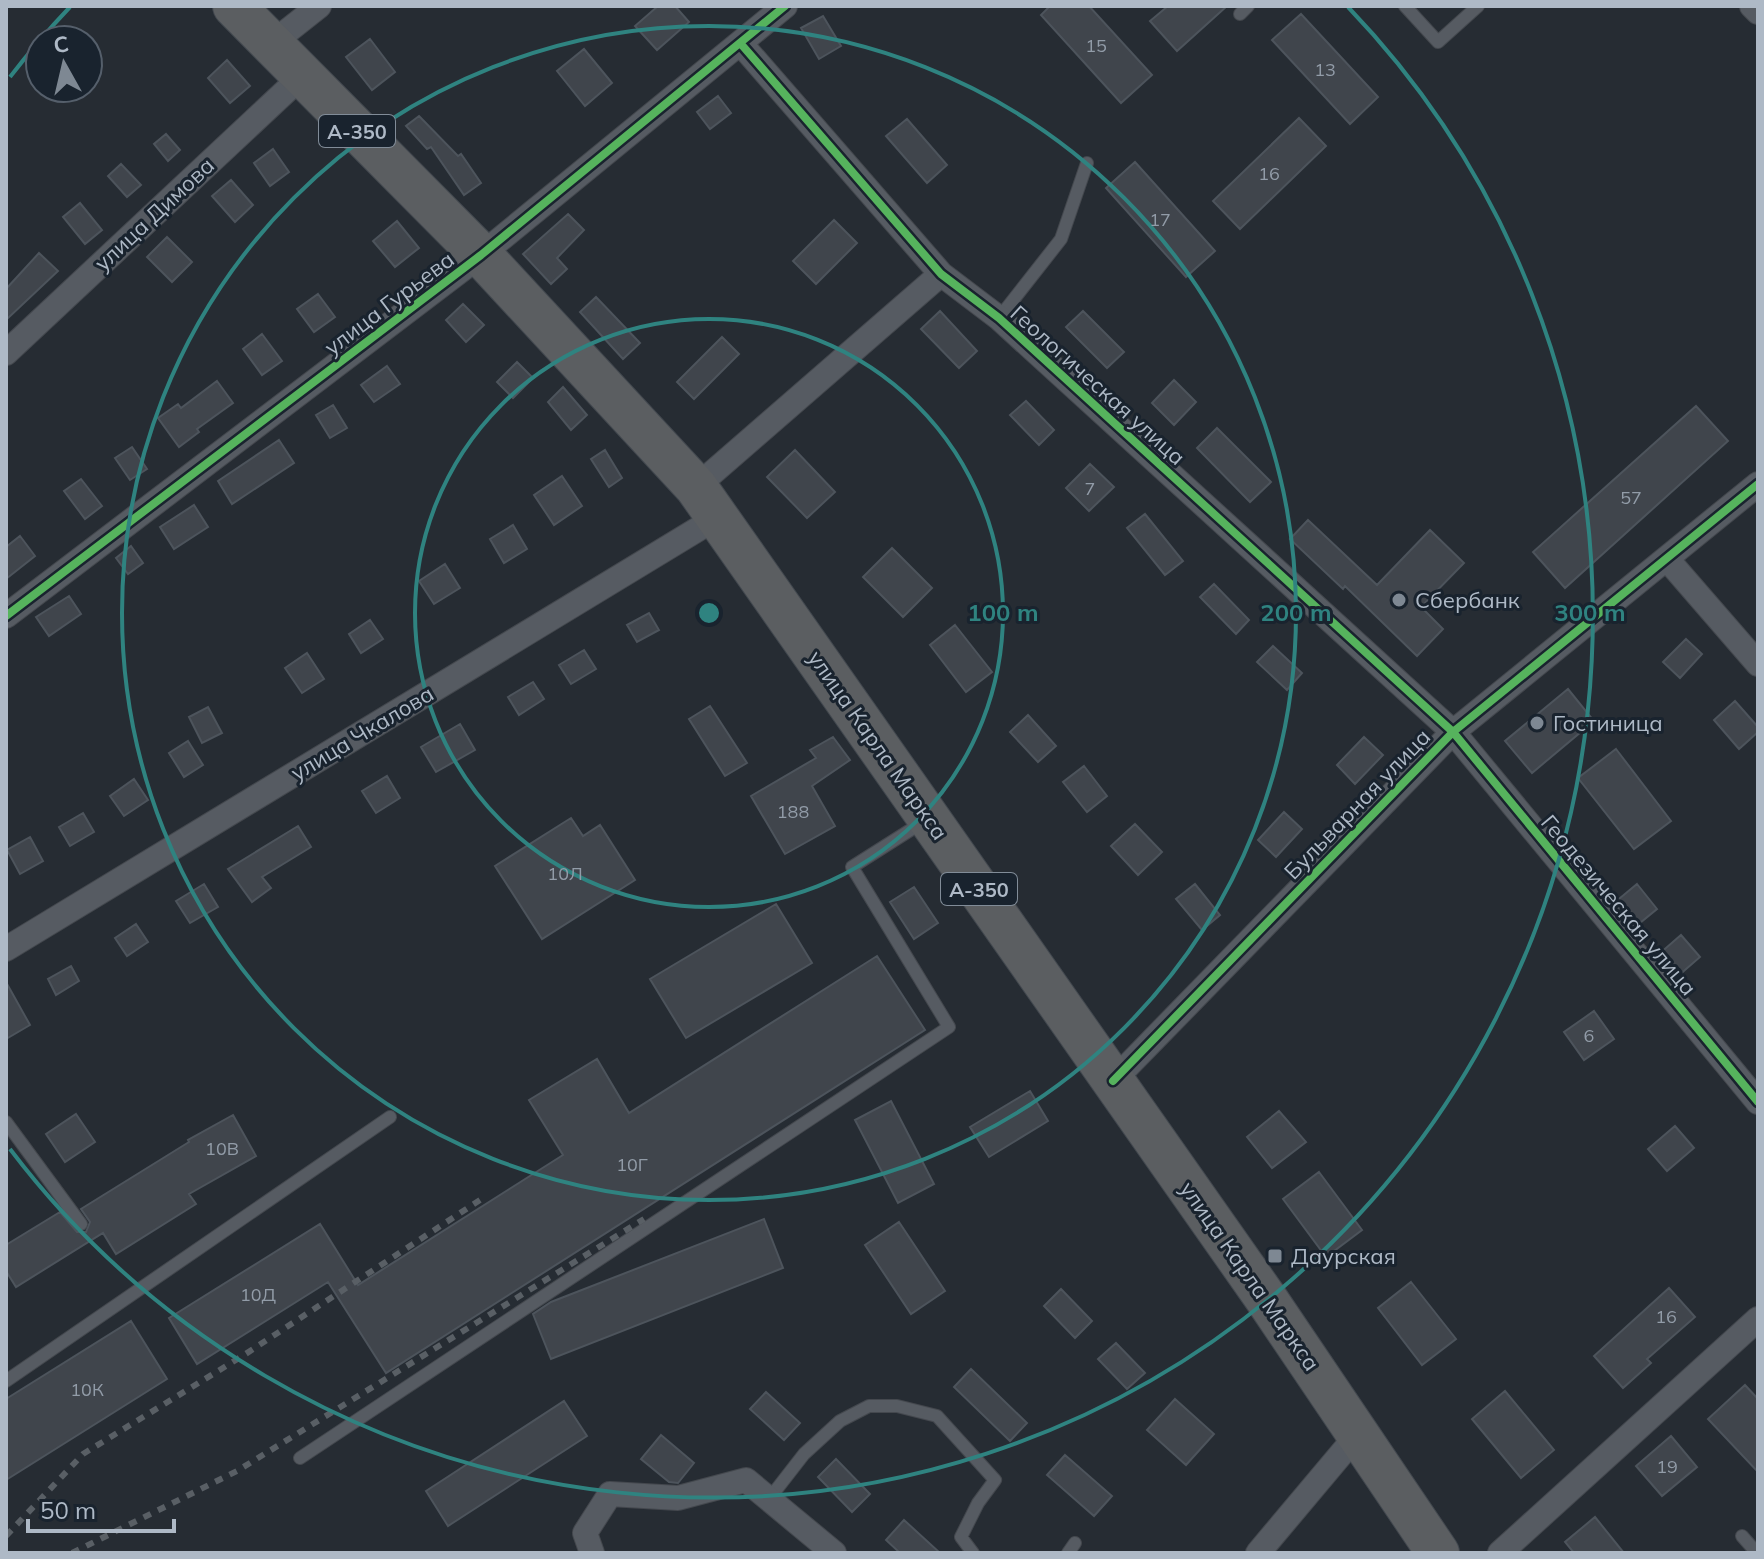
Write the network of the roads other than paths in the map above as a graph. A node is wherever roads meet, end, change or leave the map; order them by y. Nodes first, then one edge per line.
1 (234, 6) edge
2 (319, 6) edge
3 (785, 6) edge
4 (1405, 6) edge
5 (1478, 6) edge
6 (1752, 6) edge
7 (1758, 12) edge
8 (271, 44) junction
9 (741, 44) junction
10 (302, 76) junction
11 (1087, 163) dead end
12 (481, 255) junction
13 (941, 274) junction
14 (999, 318) junction
15 (6, 353) edge
16 (1758, 484) edge
17 (707, 502) junction
18 (1667, 559) junction
19 (6, 616) edge
20 (1758, 664) edge
21 (1453, 732) junction
22 (929, 818) junction
23 (6, 949) edge
24 (1113, 1081) junction
25 (1758, 1102) edge
26 (390, 1117) dead end
27 (6, 1122) edge
28 (81, 1224) dead end
29 (1758, 1319) edge
30 (6, 1381) edge
31 (1358, 1434) junction
32 (300, 1458) dead end
33 (769, 1499) junction
34 (1742, 1536) dead end
35 (592, 1553) edge
36 (834, 1553) edge
37 (973, 1553) edge
38 (1258, 1553) edge
39 (1438, 1553) edge
40 (1500, 1553) edge
41 (1757, 1553) edge

1 - 8 highway, улица Карла Маркса / А-350
2 - 8 street
3 - 9 street, улица Гурьева
4 - 5 lane
6 - 7 street
8 - 10 highway, улица Карла Маркса / А-350
9 - 12 street, улица Гурьева
9 - 13 street, Геологическая улица
10 - 12 highway, улица Карла Маркса / А-350
10 - 15 street, улица Димова
11 - 14 lane
12 - 17 highway, улица Карла Маркса / А-350
12 - 19 street, улица Гурьева
13 - 14 street, Геологическая улица
13 - 17 street, улица Чкалова
14 - 21 street, Геологическая улица
16 - 18 street, Бульварная улица
17 - 22 highway, улица Карла Маркса / А-350
17 - 23 street, улица Чкалова
18 - 20 street
18 - 21 street, Бульварная улица
21 - 24 street, Бульварная улица
21 - 25 street, Геодезическая улица
22 - 24 highway, улица Карла Маркса / А-350
22 - 32 lane
24 - 31 highway, улица Карла Маркса / А-350
26 - 30 lane
27 - 28 lane
29 - 40 street
31 - 38 street
31 - 39 highway, улица Карла Маркса / А-350
33 - 35 street
33 - 36 street
33 - 37 lane
34 - 41 lane

